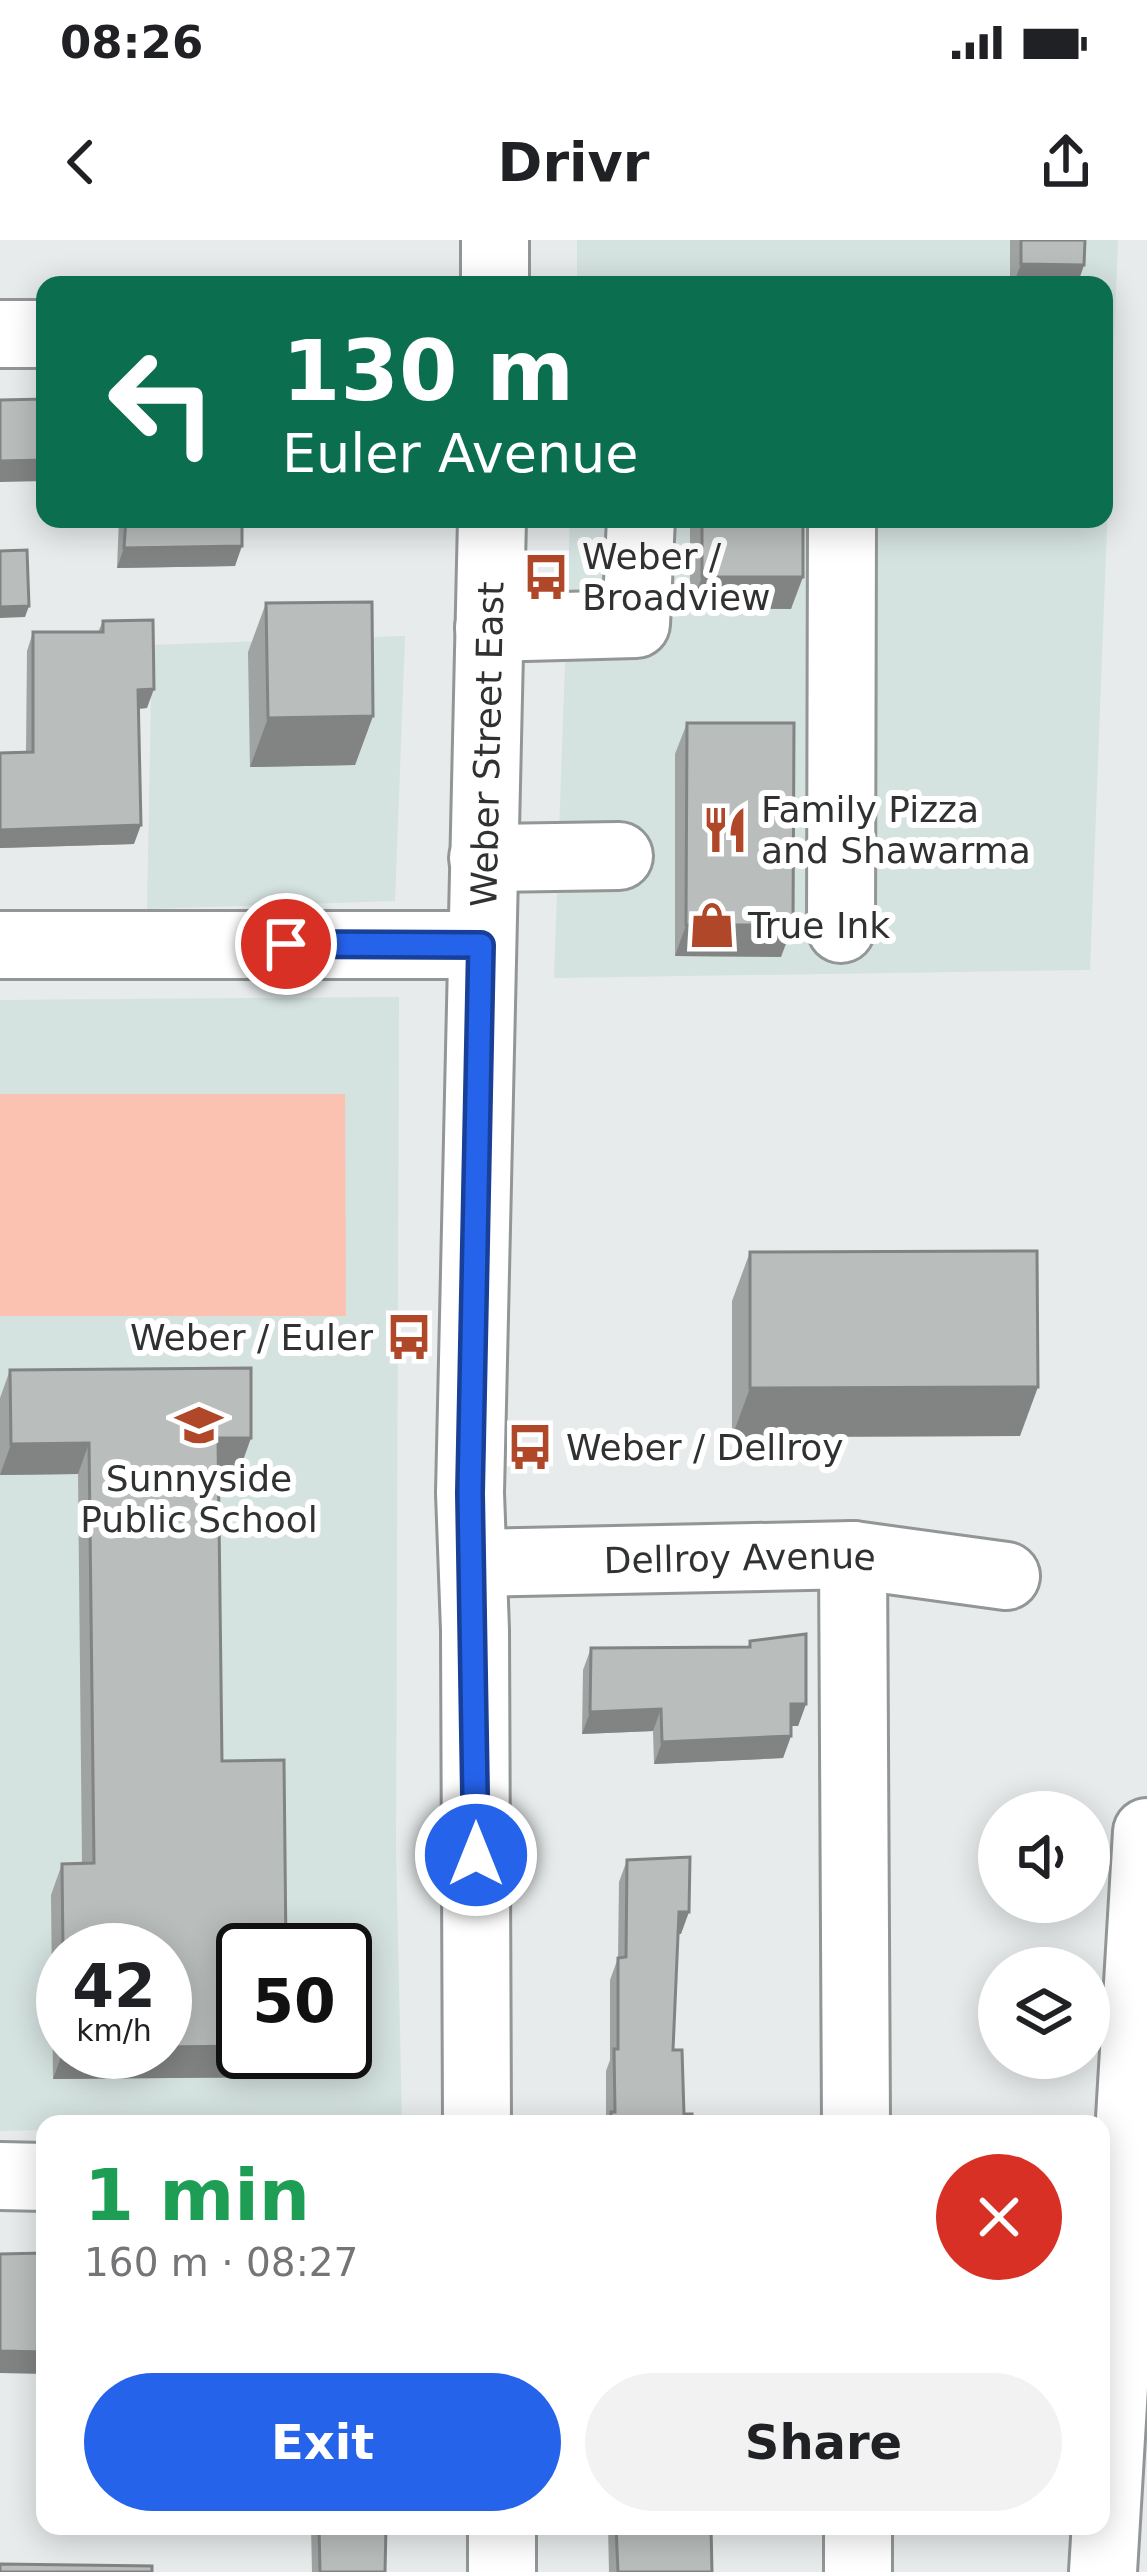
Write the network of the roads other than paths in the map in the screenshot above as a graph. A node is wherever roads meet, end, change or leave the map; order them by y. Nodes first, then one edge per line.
1 (495, 240) edge
2 (496, 276) edge
3 (0, 334) edge
4 (36, 334) edge
5 (492, 528) edge
6 (641, 528) edge
7 (842, 528) edge
8 (489, 628) junction
9 (619, 856) dead end
10 (483, 858) junction
11 (841, 929) dead end
12 (0, 945) edge
13 (481, 945) junction
14 (853, 1555) junction
15 (473, 1563) junction
16 (1006, 1576) dead end
17 (1147, 1832) edge
18 (477, 2115) edge
19 (856, 2115) edge
20 (0, 2176) edge
21 (36, 2177) edge
22 (1110, 2454) edge
23 (502, 2535) edge
24 (858, 2535) edge
25 (1105, 2535) edge
26 (502, 2572) edge
27 (858, 2572) edge
28 (1103, 2572) edge

1 - 2 main road
3 - 4 main road
5 - 8 main road, Weber Street East
6 - 8 main road
7 - 11 main road
8 - 10 main road, Weber Street East
9 - 10 main road
10 - 13 main road, Weber Street East
12 - 13 main road
13 - 15 main road, Weber Street East
14 - 15 main road, Dellroy Avenue
14 - 16 main road, Dellroy Avenue
14 - 19 main road
15 - 18 main road, Weber Street East
17 - 22 main road
20 - 21 main road
23 - 26 main road
24 - 27 main road
25 - 28 main road

